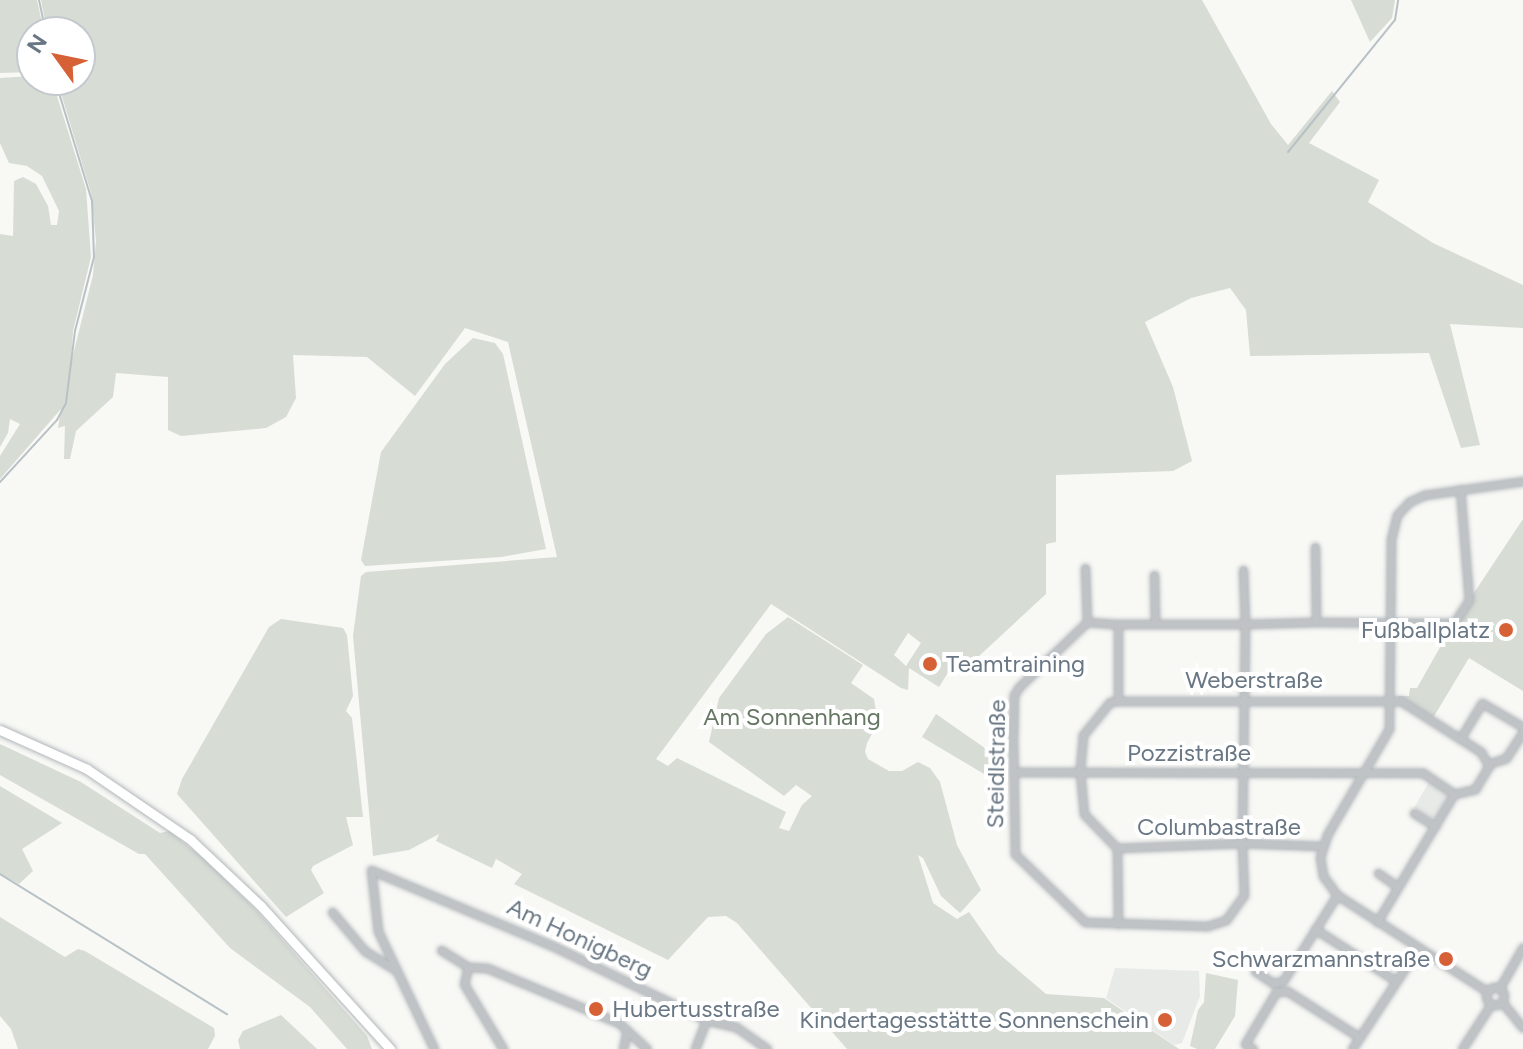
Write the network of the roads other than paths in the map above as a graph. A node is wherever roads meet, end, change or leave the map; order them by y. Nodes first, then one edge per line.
1 (1523, 481) edge
2 (1460, 489) junction
3 (1315, 547) dead end
4 (1085, 568) dead end
5 (1243, 570) dead end
6 (1154, 575) dead end
7 (1087, 622) junction
8 (1316, 622) junction
9 (1155, 623) junction
10 (1391, 623) junction
11 (1118, 624) junction
12 (1245, 624) junction
13 (1244, 700) junction
14 (1391, 700) junction
15 (1118, 701) junction
16 (0, 730) edge
17 (1523, 730) edge
18 (1460, 739) junction
19 (1488, 764) junction
20 (1013, 772) junction
21 (1080, 772) junction
22 (1243, 773) junction
23 (1365, 773) junction
24 (1454, 794) junction
25 (1414, 813) dead end
26 (1435, 826) junction
27 (1242, 843) junction
28 (1321, 846) junction
29 (1117, 848) junction
30 (1378, 873) dead end
31 (1398, 887) junction
32 (1337, 895) junction
33 (332, 912) dead end
34 (1377, 922) junction
35 (1118, 924) junction
36 (1315, 929) junction
37 (1523, 947) edge
38 (1418, 948) junction
39 (441, 950) dead end
40 (468, 967) junction
41 (396, 970) junction
42 (1255, 971) dead end
43 (1396, 981) junction
44 (1499, 989) junction
45 (1488, 992) junction
46 (1502, 1002) junction
47 (1491, 1004) junction
48 (706, 1020) junction
49 (1523, 1028) edge
50 (627, 1030) junction
51 (1359, 1037) junction
52 (390, 1049) edge
53 (434, 1049) edge
54 (503, 1049) edge
55 (623, 1049) edge
56 (647, 1049) edge
57 (695, 1049) edge
58 (767, 1049) edge
59 (1253, 1049) edge
60 (1352, 1049) edge
61 (1462, 1049) edge

1 - 2 street
2 - 10 street
2 - 10 street
3 - 8 street
4 - 7 street
5 - 12 street
6 - 9 street
7 - 11 street
7 - 20 street, Steidlstraße
8 - 10 street
8 - 12 street
9 - 11 street
9 - 12 street
10 - 14 street
11 - 15 street
12 - 13 street
13 - 14 street, Weberstraße
13 - 15 street, Weberstraße
13 - 22 street
14 - 18 street
14 - 23 street
15 - 21 street
16 - 52 main road
17 - 18 street
17 - 19 street
18 - 19 street
19 - 24 street
20 - 21 street, Pozzistraße
20 - 35 street, Steidlstraße
21 - 22 street, Pozzistraße
21 - 29 street
22 - 23 street, Pozzistraße
22 - 27 street
23 - 24 street, Pozzistraße
23 - 28 street
24 - 26 street
25 - 26 street
26 - 31 street
27 - 28 street, Columbastraße
27 - 29 street, Columbastraße
27 - 35 street, Steidlstraße
28 - 32 street
29 - 35 street
30 - 31 street
31 - 34 street
32 - 34 street
32 - 36 street
33 - 41 street
34 - 38 street
36 - 42 street
36 - 43 street
37 - 44 street
38 - 43 street
38 - 45 street
39 - 40 street
40 - 50 street
40 - 54 street
41 - 48 street, Am Honigberg
41 - 53 street
43 - 51 street
44 - 45 street
44 - 46 street
45 - 47 street
46 - 47 street
46 - 49 street
47 - 61 street
48 - 57 street
48 - 58 street, Am Honigberg
50 - 55 street
50 - 56 street
51 - 59 street
51 - 60 street

